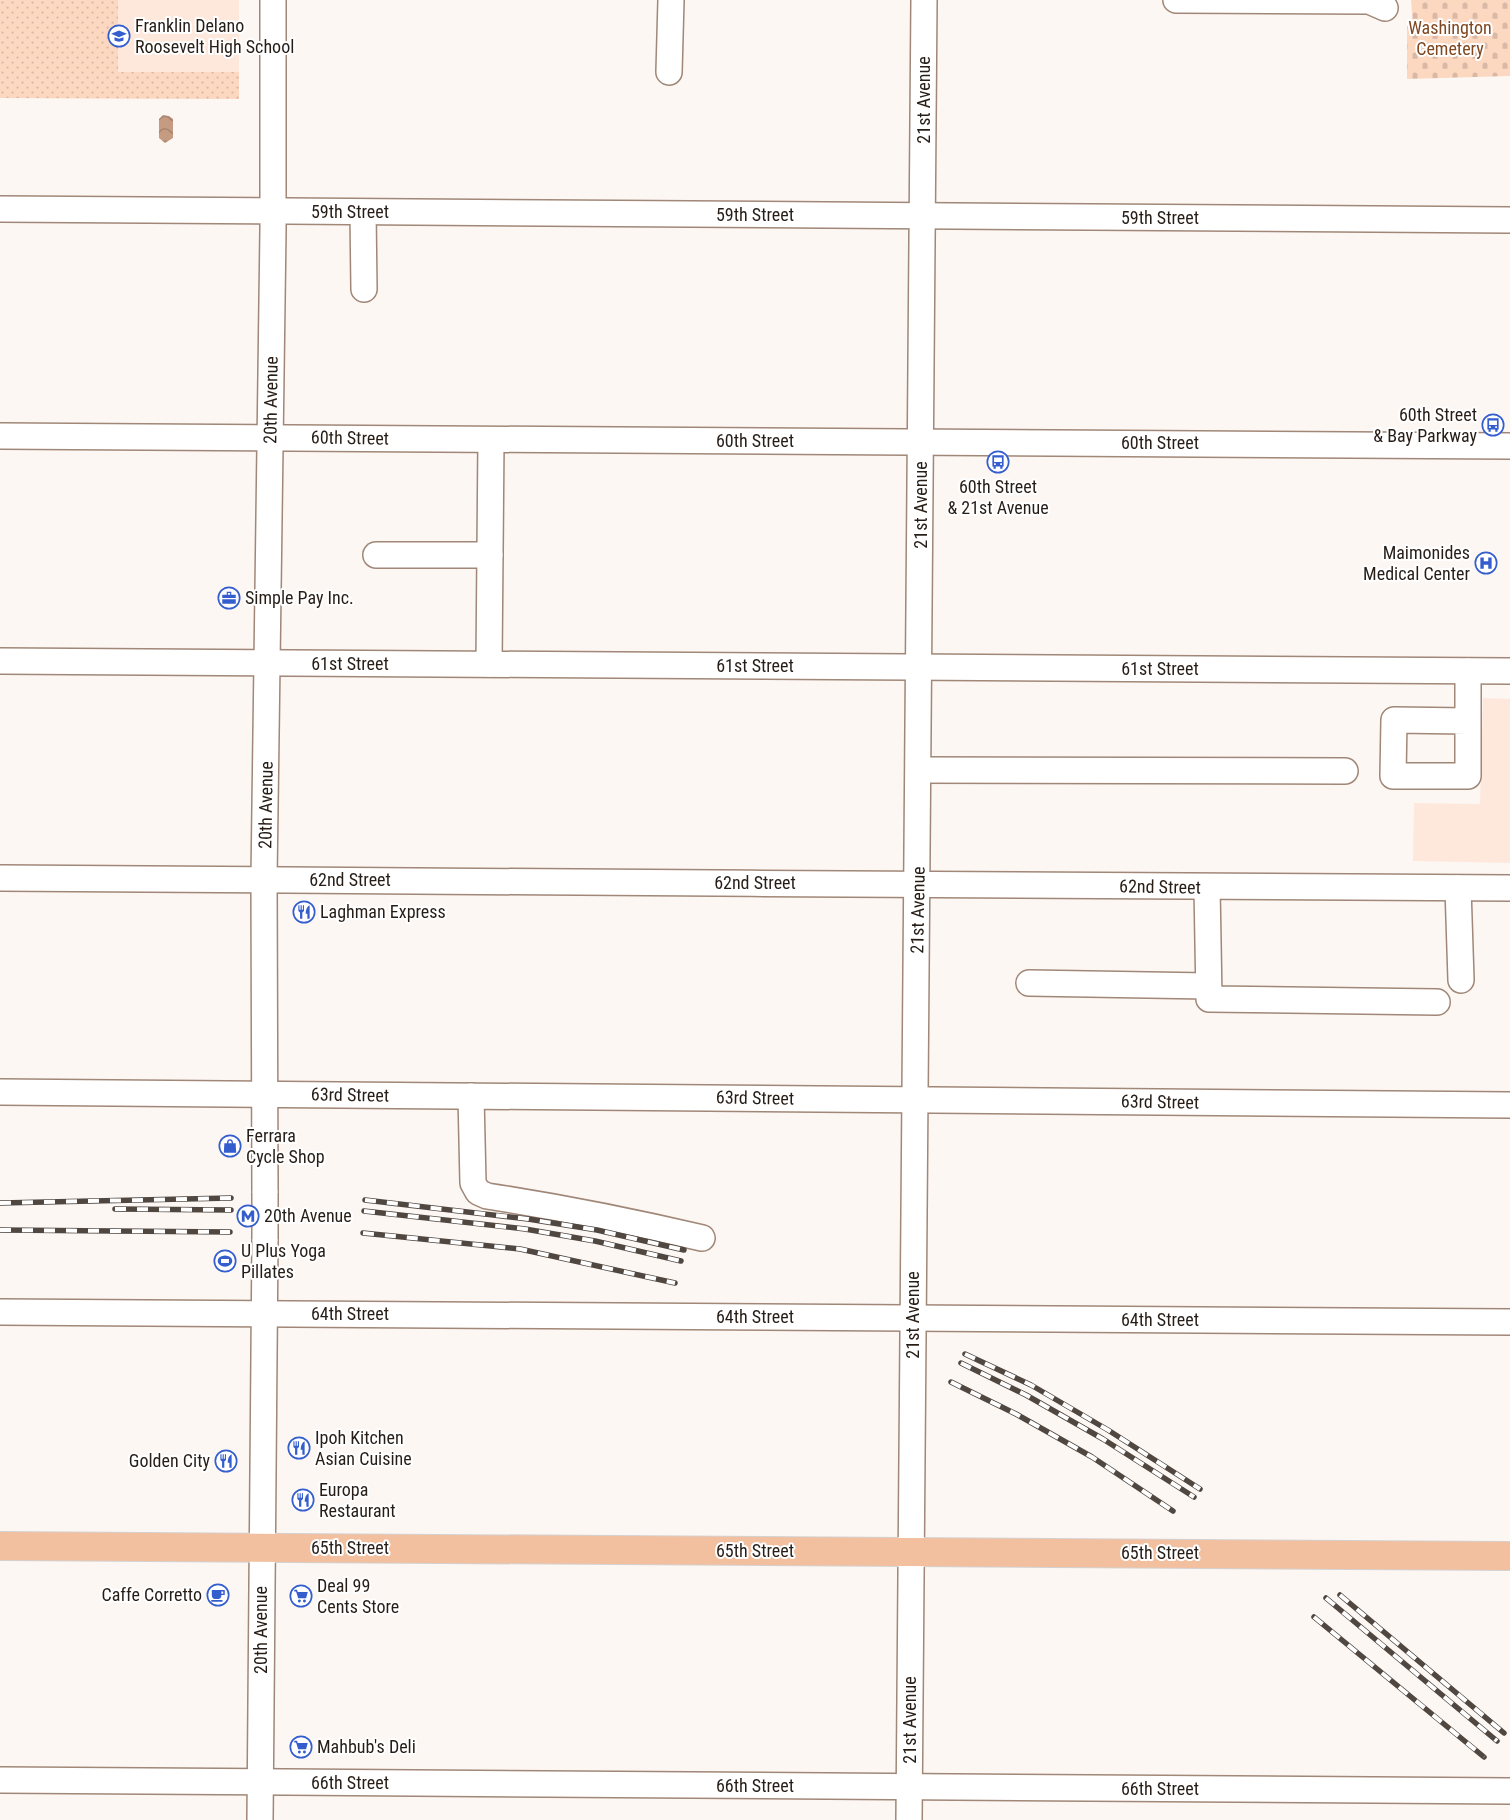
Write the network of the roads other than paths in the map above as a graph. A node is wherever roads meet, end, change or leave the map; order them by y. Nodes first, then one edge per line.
1 (273, 0) edge
2 (671, 0) edge
3 (924, 0) edge
4 (1176, 0) edge
5 (1385, 8) dead end
6 (669, 72) dead end
7 (0, 209) edge
8 (273, 211) junction
9 (363, 212) junction
10 (924, 216) junction
11 (1510, 220) edge
12 (364, 289) dead end
13 (0, 436) edge
14 (270, 437) junction
15 (491, 440) junction
16 (921, 442) junction
17 (1510, 446) edge
18 (376, 555) dead end
19 (490, 555) junction
20 (0, 661) edge
21 (268, 663) junction
22 (489, 664) junction
23 (920, 667) junction
24 (1510, 670) edge
25 (1468, 671) junction
26 (1468, 721) junction
27 (919, 770) junction
28 (1345, 771) dead end
29 (0, 878) edge
30 (264, 879) junction
31 (918, 884) junction
32 (1208, 888) junction
33 (1458, 888) junction
34 (1510, 888) edge
35 (1461, 980) dead end
36 (1029, 983) dead end
37 (1208, 986) junction
38 (1437, 1002) dead end
39 (0, 1092) edge
40 (265, 1094) junction
41 (471, 1096) junction
42 (914, 1100) junction
43 (1510, 1106) edge
44 (702, 1238) dead end
45 (0, 1312) edge
46 (263, 1314) junction
47 (913, 1318) junction
48 (1510, 1322) edge
49 (0, 1546) edge
50 (262, 1548) junction
51 (911, 1551) junction
52 (1510, 1556) edge
53 (0, 1780) edge
54 (260, 1782) junction
55 (910, 1787) junction
56 (1510, 1791) edge
57 (260, 1820) edge
58 (910, 1820) edge

1 - 8 street, 20th Avenue
2 - 6 street
3 - 10 street, 21st Avenue
4 - 5 street
7 - 8 street, 59th Street
8 - 9 street, 59th Street
8 - 14 street, 20th Avenue
9 - 10 street, 59th Street
9 - 12 street
10 - 11 street, 59th Street
10 - 16 street, 21st Avenue
13 - 14 street, 60th Street
14 - 15 street, 60th Street
14 - 21 street, 20th Avenue
15 - 16 street, 60th Street
15 - 19 street
16 - 17 street, 60th Street
16 - 23 street, 21st Avenue
18 - 19 street
19 - 22 street
20 - 21 street, 61st Street
21 - 22 street, 61st Street
21 - 30 street, 20th Avenue
22 - 23 street, 61st Street
23 - 25 street, 61st Street
23 - 27 street, 21st Avenue
24 - 25 street, 61st Street
25 - 26 street
26 - 26 street
27 - 28 street
27 - 31 street, 21st Avenue
29 - 30 street, 62nd Street
30 - 31 street, 62nd Street
30 - 40 street, 20th Avenue
31 - 32 street, 62nd Street
31 - 42 street, 21st Avenue
32 - 33 street, 62nd Street
32 - 37 street
33 - 34 street, 62nd Street
33 - 35 street
36 - 37 street
37 - 38 street
39 - 40 street, 63rd Street
40 - 41 street, 63rd Street
40 - 46 street, 20th Avenue, bridge
41 - 42 street, 63rd Street
41 - 44 street
42 - 43 street, 63rd Street
42 - 47 street, 21st Avenue
45 - 46 street, 64th Street
46 - 47 street, 64th Street
46 - 50 street, 20th Avenue
47 - 48 street, 64th Street
47 - 51 street, 21st Avenue
49 - 50 main road, 65th Street
50 - 51 main road, 65th Street
50 - 54 street, 20th Avenue
51 - 52 main road, 65th Street
51 - 55 street, 21st Avenue
53 - 54 street, 66th Street
54 - 55 street, 66th Street
54 - 57 street, 20th Avenue
55 - 56 street, 66th Street
55 - 58 street, 21st Avenue

